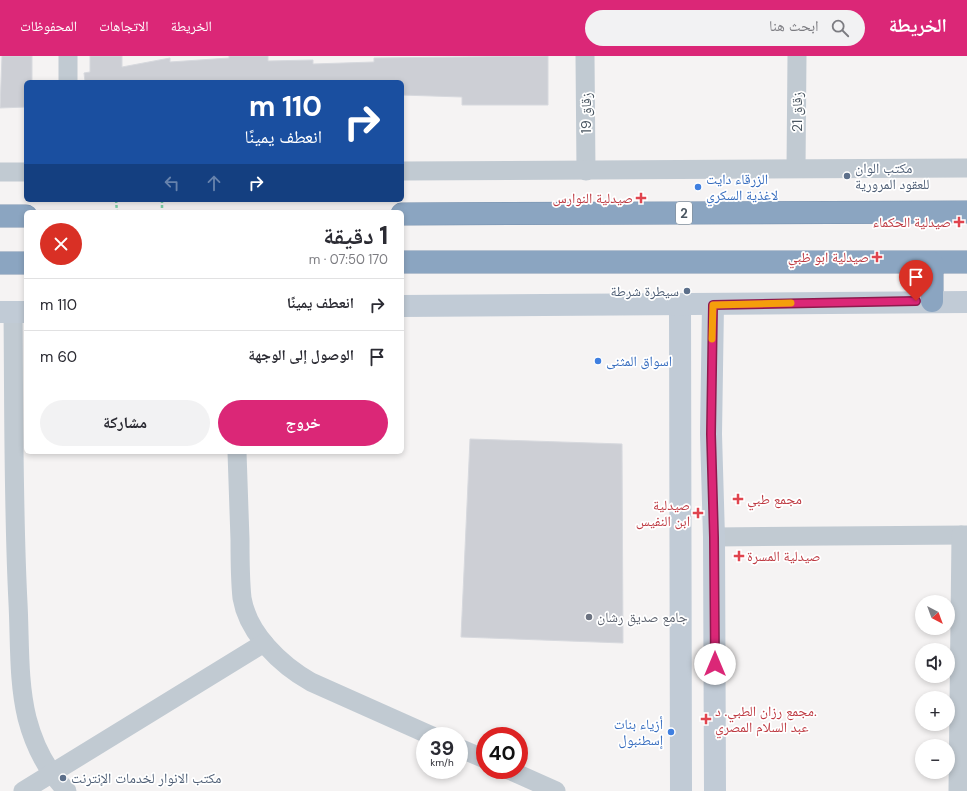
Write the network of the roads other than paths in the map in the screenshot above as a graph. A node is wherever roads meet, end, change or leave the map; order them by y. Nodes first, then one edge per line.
1 (68, 56) edge
2 (585, 56) edge
3 (797, 56) edge
4 (68, 80) edge
5 (796, 168) junction
6 (967, 168) edge
7 (404, 171) edge
8 (586, 171) junction
9 (0, 172) edge
10 (24, 172) edge
11 (967, 212) edge
12 (404, 214) edge
13 (0, 216) edge
14 (24, 216) edge
15 (404, 262) edge
16 (967, 262) edge
17 (0, 263) edge
18 (24, 263) edge
19 (932, 263) junction
20 (932, 301) junction
21 (967, 302) edge
22 (680, 305) junction
23 (713, 305) junction
24 (404, 306) edge
25 (13, 312) edge
26 (236, 454) edge
27 (964, 535) edge
28 (714, 537) junction
29 (264, 643) junction
30 (416, 729) edge
31 (963, 760) edge
32 (50, 772) junction
33 (528, 778) edge
34 (22, 791) edge
35 (67, 791) edge
36 (556, 791) edge
37 (681, 791) edge
38 (715, 791) edge
39 (958, 791) edge

1 - 4 street
2 - 8 street, زقاق 19
3 - 5 street, زقاق 21
5 - 6 street
5 - 8 street
7 - 8 street
9 - 10 street
11 - 12 highway, 2
13 - 14 highway
15 - 19 highway
16 - 19 highway
17 - 18 highway
19 - 20 highway
20 - 21 street
20 - 23 street
22 - 23 street
22 - 24 street
22 - 37 street
23 - 28 street
25 - 32 street
26 - 29 street
27 - 28 street
27 - 31 street
28 - 38 street
29 - 30 street
29 - 32 street
31 - 39 street
32 - 34 street
32 - 35 street
33 - 36 street

